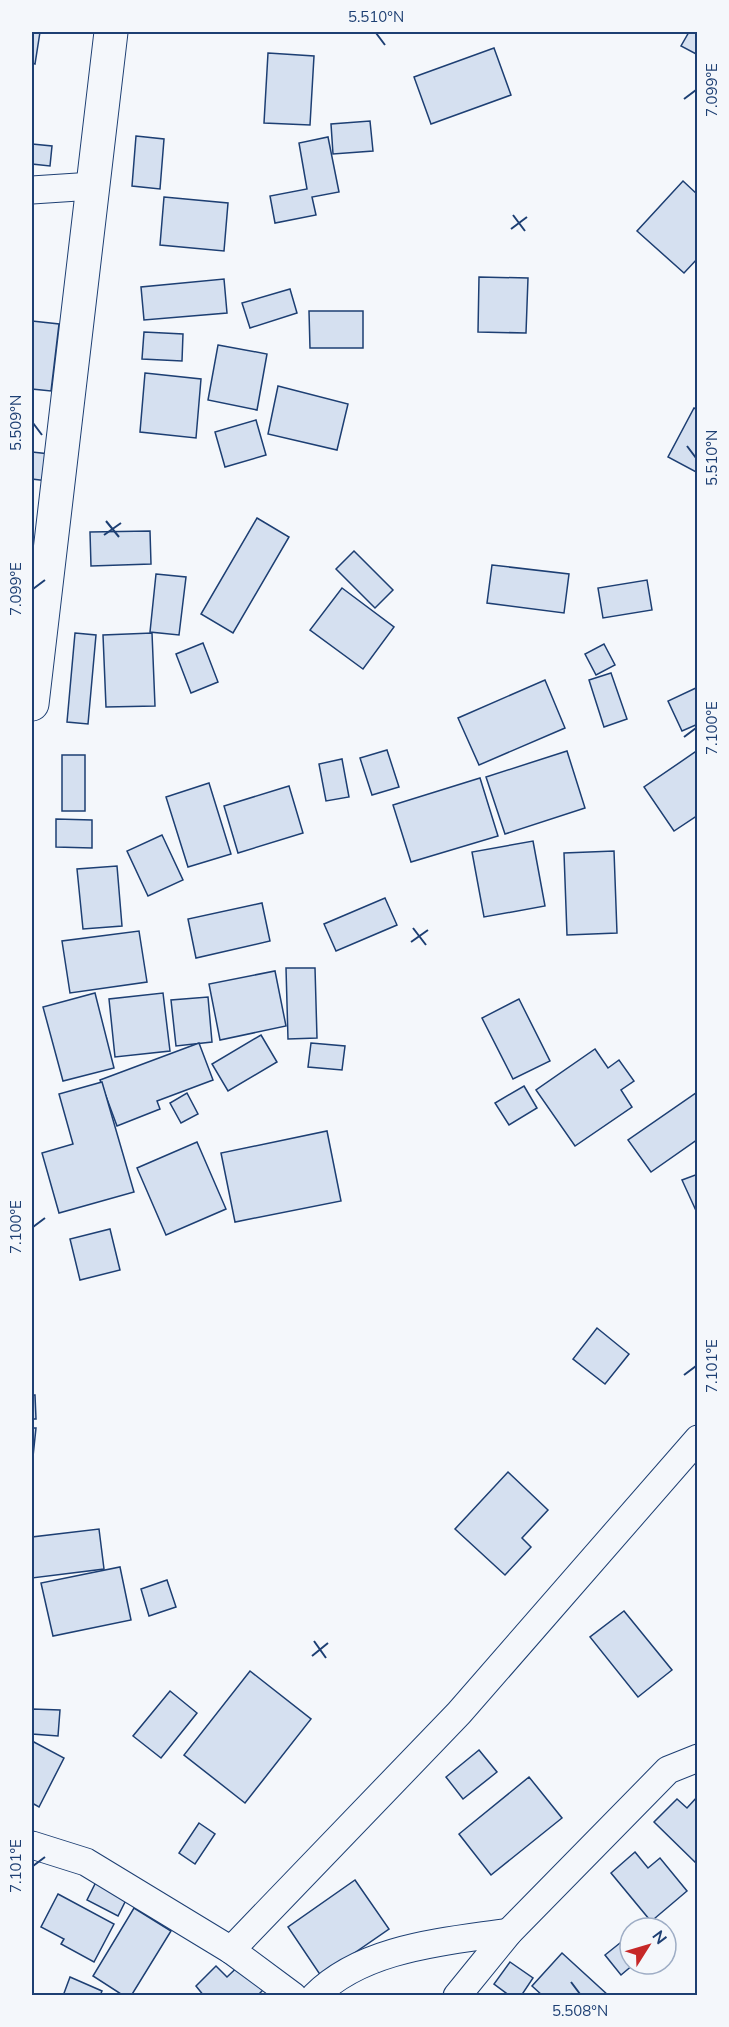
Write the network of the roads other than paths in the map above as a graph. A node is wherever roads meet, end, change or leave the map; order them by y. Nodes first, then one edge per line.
1 (111, 32) edge
2 (93, 186) junction
3 (32, 190) edge
4 (32, 704) edge
5 (698, 1439) edge
6 (698, 1758) edge
7 (32, 1845) edge
8 (508, 1932) junction
9 (231, 1950) junction
10 (293, 1995) edge
11 (315, 1995) edge
12 (457, 1995) edge

1 - 2 street
2 - 3 street
2 - 4 street
5 - 9 street
6 - 8 street
7 - 9 street
8 - 11 street
8 - 12 street
9 - 10 street

